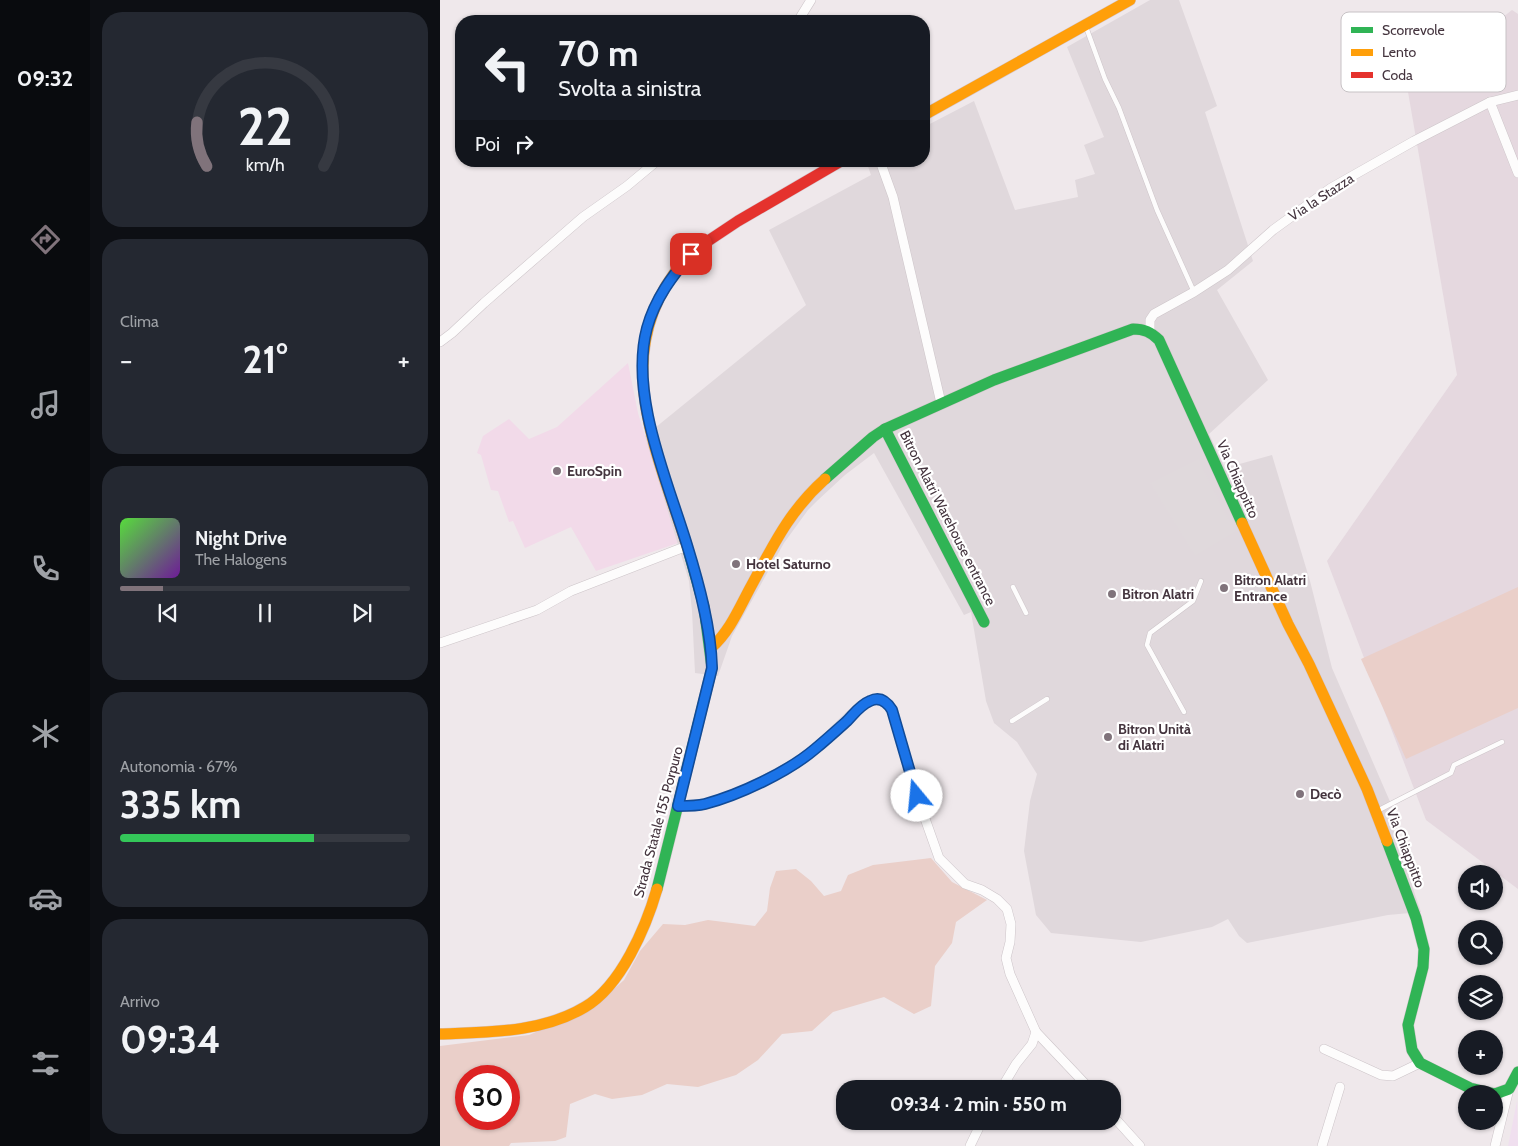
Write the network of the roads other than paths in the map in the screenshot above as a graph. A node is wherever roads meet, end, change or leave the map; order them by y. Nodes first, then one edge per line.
1 (812, 0) edge
2 (1130, 0) edge
3 (802, 15) edge
4 (1085, 26) junction
5 (1518, 95) edge
6 (1490, 102) junction
7 (930, 112) edge
8 (650, 167) edge
9 (831, 167) edge
10 (882, 167) edge
11 (1518, 173) edge
12 (1194, 292) junction
13 (1150, 331) junction
14 (440, 342) edge
15 (941, 402) junction
16 (885, 429) junction
17 (687, 546) junction
18 (1201, 581) dead end
19 (1013, 587) dead end
20 (1026, 613) dead end
21 (984, 622) dead end
22 (440, 643) edge
23 (711, 648) junction
24 (1047, 700) dead end
25 (1184, 712) dead end
26 (1012, 721) dead end
27 (1502, 742) dead end
28 (678, 806) junction
29 (1376, 812) junction
30 (1036, 1032) junction
31 (440, 1034) edge
32 (1324, 1049) dead end
33 (1420, 1063) junction
34 (1518, 1072) edge
35 (1006, 1080) edge
36 (1081, 1080) edge
37 (1340, 1087) dead end
38 (1509, 1089) junction
39 (1121, 1125) edge
40 (978, 1130) edge
41 (970, 1146) edge
42 (1140, 1146) edge
43 (1322, 1146) edge
44 (1495, 1146) edge

1 - 3 street
2 - 4 street
4 - 7 street
4 - 12 lane
5 - 6 street, Via la Stazza
6 - 11 street
6 - 12 street, Via la Stazza
8 - 14 street
9 - 17 street, Strada Statale 155 Porpuro
10 - 15 street
12 - 13 street, Via la Stazza
13 - 15 street
13 - 29 street, Via Chiappitto
15 - 16 street
16 - 21 street, Bitron Alatri Warehouse entrance
16 - 23 street
17 - 22 street
17 - 23 street, Strada Statale 155 Porpuro
18 - 25 lane
19 - 20 lane
23 - 28 street, Strada Statale 155 Porpuro
24 - 26 lane
27 - 29 lane
28 - 30 street
28 - 31 street, Strada Statale 155 Porpuro
29 - 33 street, Via Chiappitto
30 - 35 street
30 - 36 street
32 - 33 street
33 - 38 street
34 - 38 street
37 - 43 street
38 - 44 street
39 - 42 street
40 - 41 street

